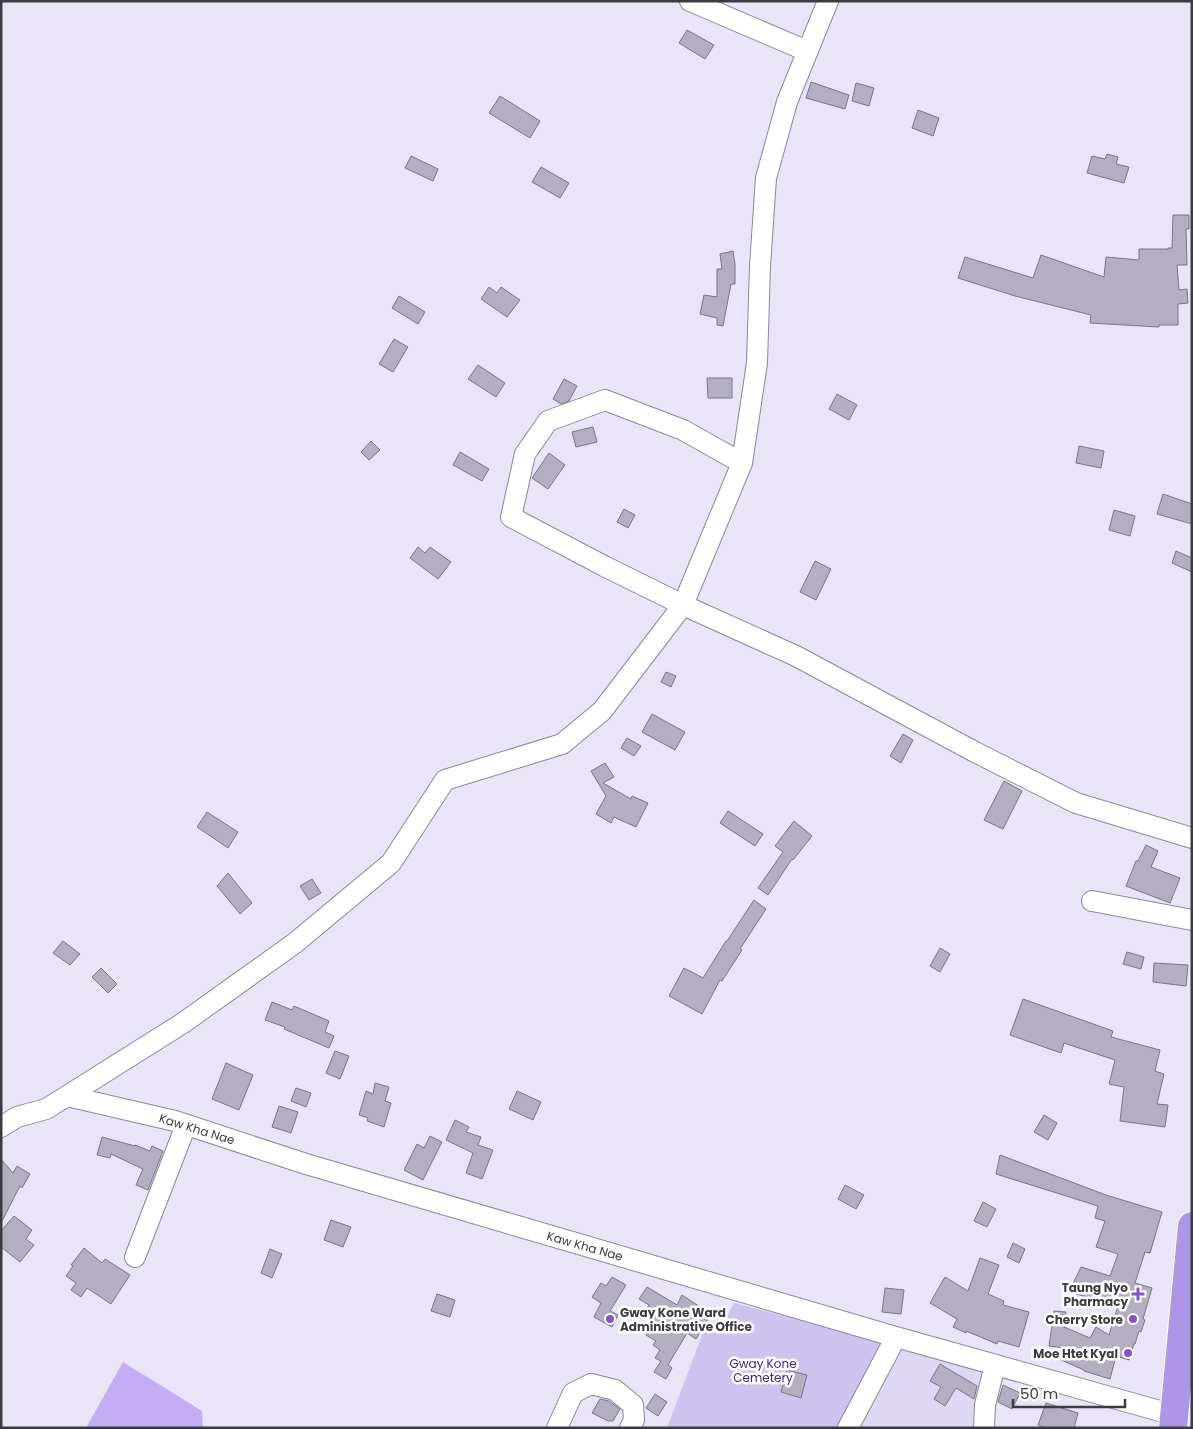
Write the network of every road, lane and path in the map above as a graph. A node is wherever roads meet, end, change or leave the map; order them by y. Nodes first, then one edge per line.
1 (690, 1) edge
2 (828, 1) edge
3 (807, 52) junction
4 (742, 463) junction
5 (683, 606) junction
6 (1192, 838) edge
7 (1092, 901) dead end
8 (1192, 920) edge
9 (67, 1096) junction
10 (186, 1125) junction
11 (1, 1127) edge
12 (1192, 1226) edge
13 (135, 1257) dead end
14 (896, 1338) junction
15 (1186, 1343) edge
16 (995, 1365) junction
17 (1174, 1422) edge
18 (557, 1428) edge
19 (630, 1428) edge
20 (848, 1428) edge
21 (984, 1428) edge

1 - 3 street
2 - 3 street
3 - 4 street
4 - 5 street
4 - 5 street
5 - 6 street
5 - 9 street
7 - 8 street
9 - 10 street, Kaw Kha Nae
9 - 11 street
10 - 13 street
10 - 14 street, Kaw Kha Nae
12 - 15 highway
14 - 16 street, Kaw Kha Nae
14 - 20 street
15 - 17 highway
16 - 17 street, Kaw Kha Nae
16 - 21 street
18 - 19 street

